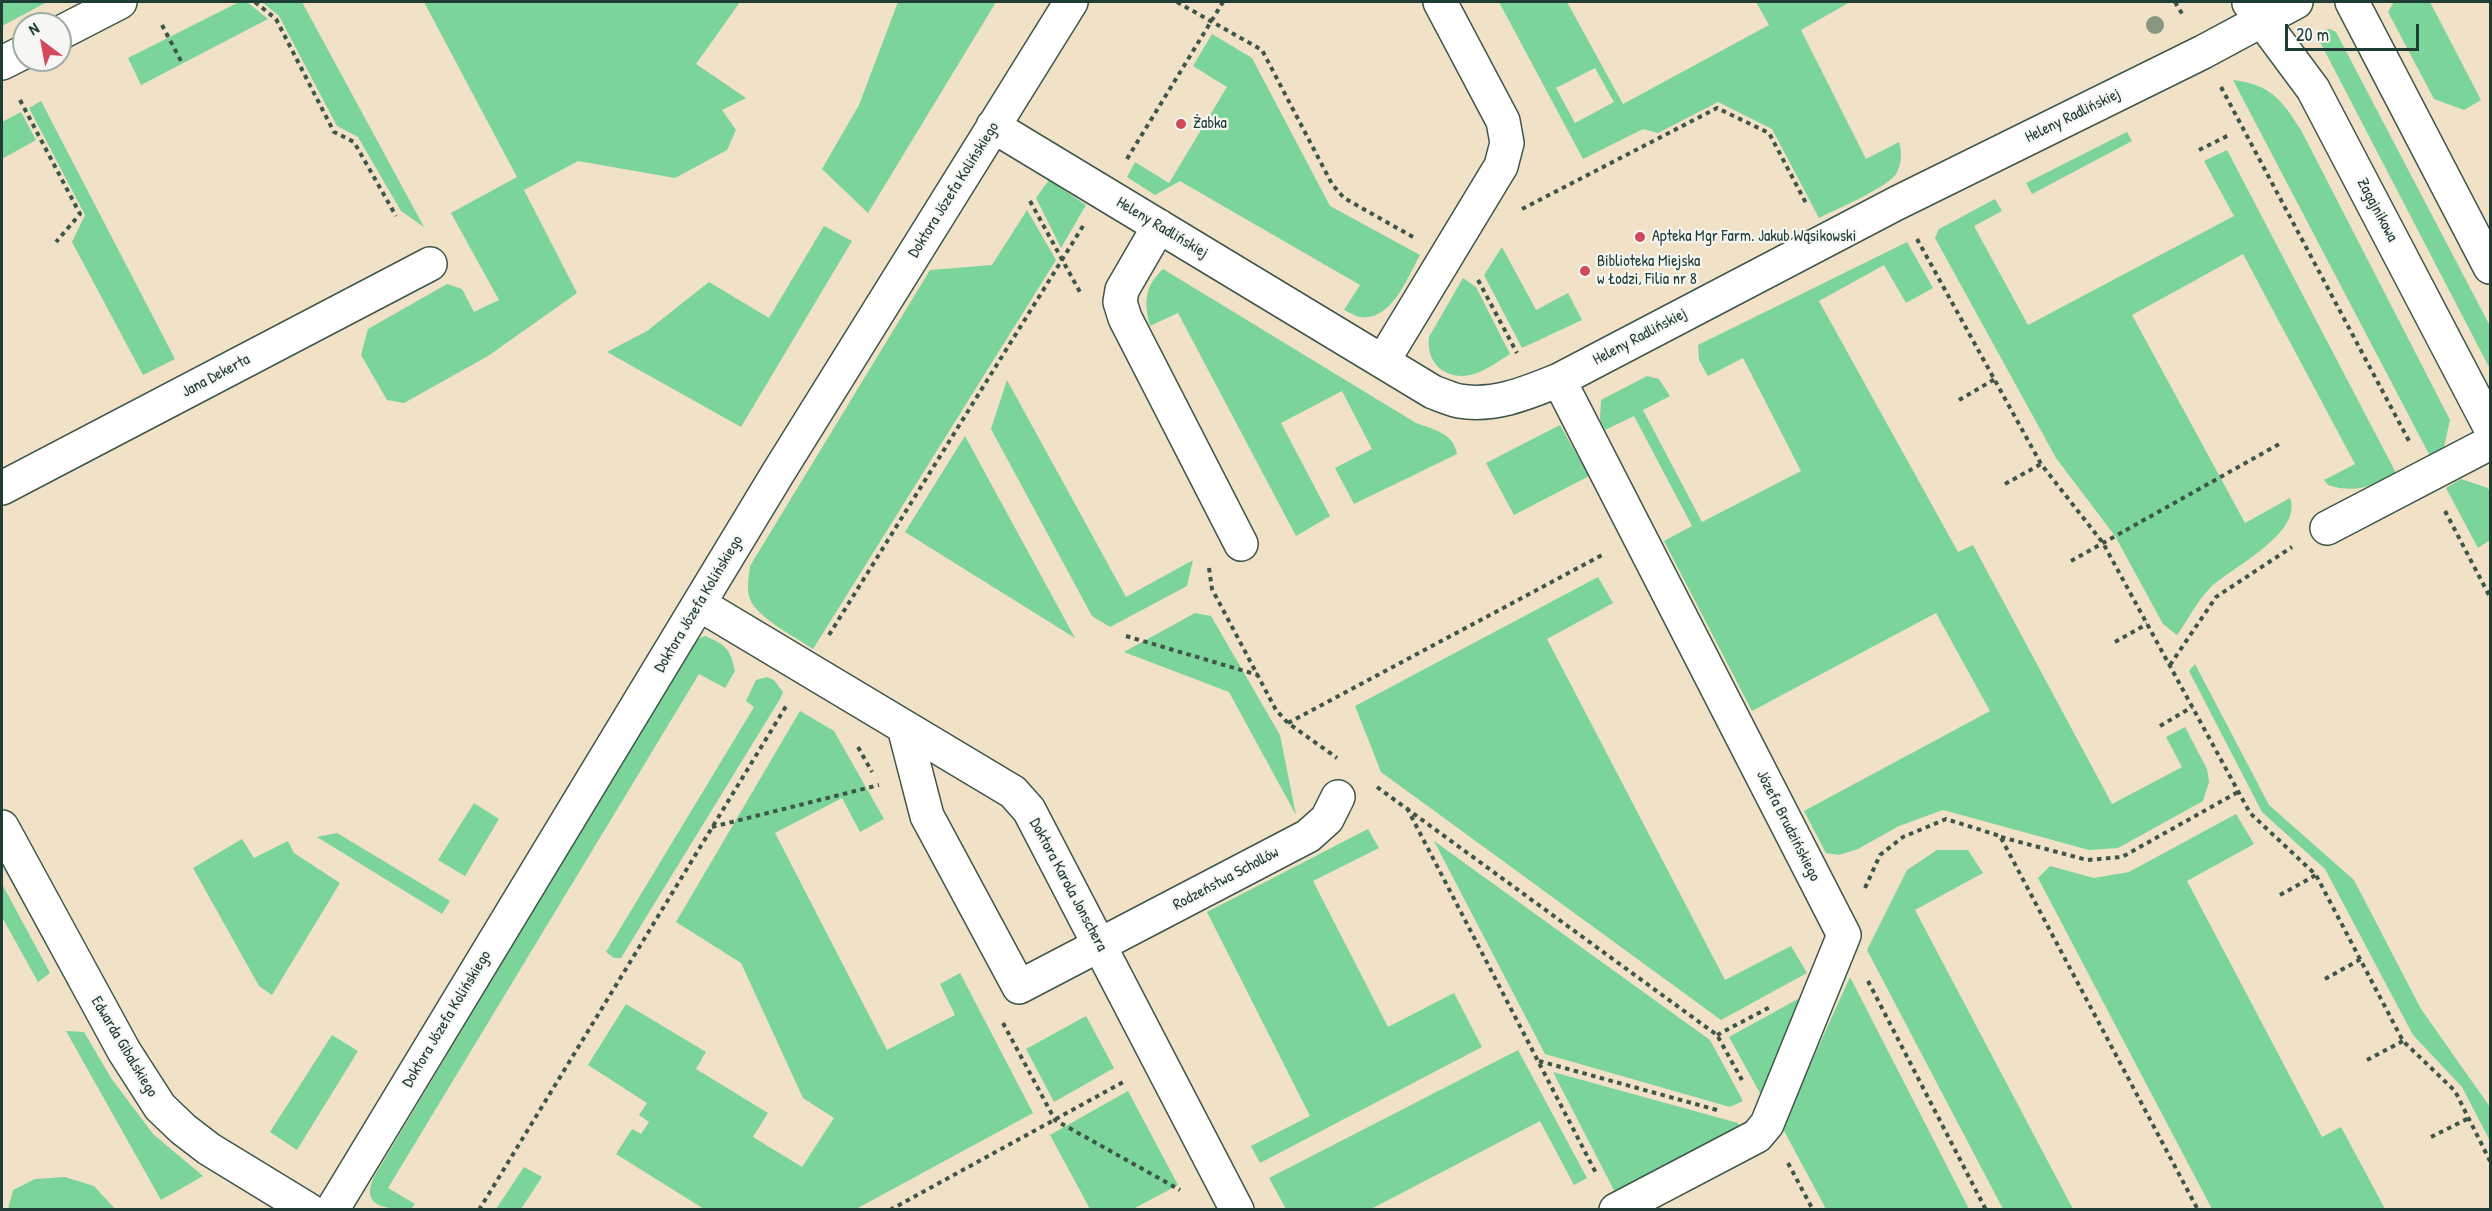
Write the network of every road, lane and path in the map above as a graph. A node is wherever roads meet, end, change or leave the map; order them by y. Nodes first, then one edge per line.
1 (120, 2) edge
2 (255, 2) edge
3 (1071, 2) edge
4 (1177, 2) edge
5 (1223, 2) edge
6 (1440, 2) edge
7 (2175, 2) edge
8 (2296, 2) edge
9 (2355, 2) edge
10 (2255, 11) edge
11 (1212, 21) junction
12 (162, 25) dead end
13 (72, 27) edge
14 (2203, 52) junction
15 (182, 63) dead end
16 (20, 100) dead end
17 (993, 126) junction
18 (2229, 135) dead end
19 (2199, 150) dead end
20 (1104, 193) junction
21 (1897, 203) junction
22 (1518, 212) dead end
23 (396, 216) dead end
24 (1159, 226) junction
25 (1825, 240) junction
26 (56, 242) dead end
27 (1422, 242) dead end
28 (430, 264) dead end
29 (2490, 267) edge
30 (1476, 275) dead end
31 (1519, 358) dead end
32 (1383, 361) junction
33 (1995, 379) junction
34 (1559, 380) junction
35 (1959, 400) dead end
36 (2490, 427) edge
37 (2281, 443) dead end
38 (2490, 443) edge
39 (2041, 464) junction
40 (2427, 475) junction
41 (2005, 484) dead end
42 (2, 488) edge
43 (2327, 528) joint
44 (1638, 536) junction
45 (2103, 543) junction
46 (1241, 544) dead end
47 (2072, 561) dead end
48 (2490, 597) edge
49 (699, 604) junction
50 (2147, 624) junction
51 (1126, 636) dead end
52 (2115, 642) dead end
53 (2170, 665) junction
54 (808, 669) junction
55 (1258, 675) dead end
56 (2192, 707) junction
57 (1288, 723) dead end
58 (2160, 726) dead end
59 (904, 727) junction
60 (880, 785) dead end
61 (2238, 792) junction
62 (1338, 797) dead end
63 (712, 826) junction
64 (2, 827) edge
65 (2000, 836) junction
66 (2316, 875) junction
67 (2280, 895) dead end
68 (1844, 935) junction
69 (1099, 945) junction
70 (2361, 960) junction
71 (2325, 979) dead end
72 (2403, 1041) junction
73 (1160, 1060) junction
74 (2367, 1060) dead end
75 (1538, 1061) junction
76 (2469, 1118) junction
77 (1054, 1120) junction
78 (1767, 1124) junction
79 (2431, 1137) dead end
80 (2490, 1161) edge
81 (1598, 1178) dead end
82 (1184, 1192) dead end
83 (2193, 1200) junction
84 (309, 1209) edge
85 (332, 1209) edge
86 (479, 1209) edge
87 (890, 1209) edge
88 (1237, 1209) edge
89 (1616, 1209) edge
90 (1813, 1209) edge
91 (1986, 1209) edge
92 (2191, 1209) edge
93 (2198, 1209) edge

1 - 13 street
2 - 23 path
3 - 17 street, Doktora Józefa Kolińskiego
4 - 11 path
5 - 11 path
6 - 32 street
7 - 14 path
8 - 10 street, Heleny Radlińskiej
9 - 29 street
10 - 14 street, Heleny Radlińskiej
10 - 36 street, Zagajnikowa
11 - 20 path
11 - 27 path
12 - 15 path
14 - 21 street, Heleny Radlińskiej
14 - 40 path
16 - 26 path
17 - 20 street, Heleny Radlińskiej
17 - 49 street, Doktora Józefa Kolińskiego
18 - 19 path
20 - 24 street, Heleny Radlińskiej
20 - 54 path
21 - 25 street, Heleny Radlińskiej
21 - 33 path
22 - 25 path
24 - 32 street, Heleny Radlińskiej
24 - 46 street
25 - 34 street, Heleny Radlińskiej
28 - 42 street, Jana Dekerta
30 - 31 path
32 - 34 street, Heleny Radlińskiej
33 - 35 path
33 - 39 path
34 - 44 street, Józefa Brudzińskiego
37 - 45 path
38 - 40 street
39 - 41 path
39 - 45 path
40 - 43 street
40 - 48 path
43 - 53 path
44 - 57 path
44 - 68 street, Józefa Brudzińskiego
45 - 47 path
45 - 50 path
49 - 54 street, Doktora Karola Jonschera
49 - 85 street, Doktora Józefa Kolińskiego
50 - 52 path
50 - 53 path
51 - 55 path
53 - 56 path
54 - 59 street, Doktora Karola Jonschera
54 - 63 path
56 - 58 path
56 - 61 path
59 - 69 street, Doktora Karola Jonschera
59 - 69 street, Rodzeństwa Schollów
60 - 63 path
61 - 65 path
61 - 66 path
62 - 69 street, Rodzeństwa Schollów
63 - 86 path
64 - 84 street, Edwarda Gibalskiego
65 - 68 path
65 - 83 path
66 - 67 path
66 - 70 path
68 - 78 street
68 - 91 path
69 - 73 street, Doktora Karola Jonschera
70 - 71 path
70 - 72 path
72 - 74 path
72 - 76 path
73 - 77 path
73 - 88 street, Doktora Karola Jonschera
75 - 78 path
75 - 78 path
75 - 81 path
76 - 79 path
76 - 80 path
77 - 82 path
77 - 87 path
78 - 89 street
78 - 90 path
83 - 92 path
83 - 93 path

